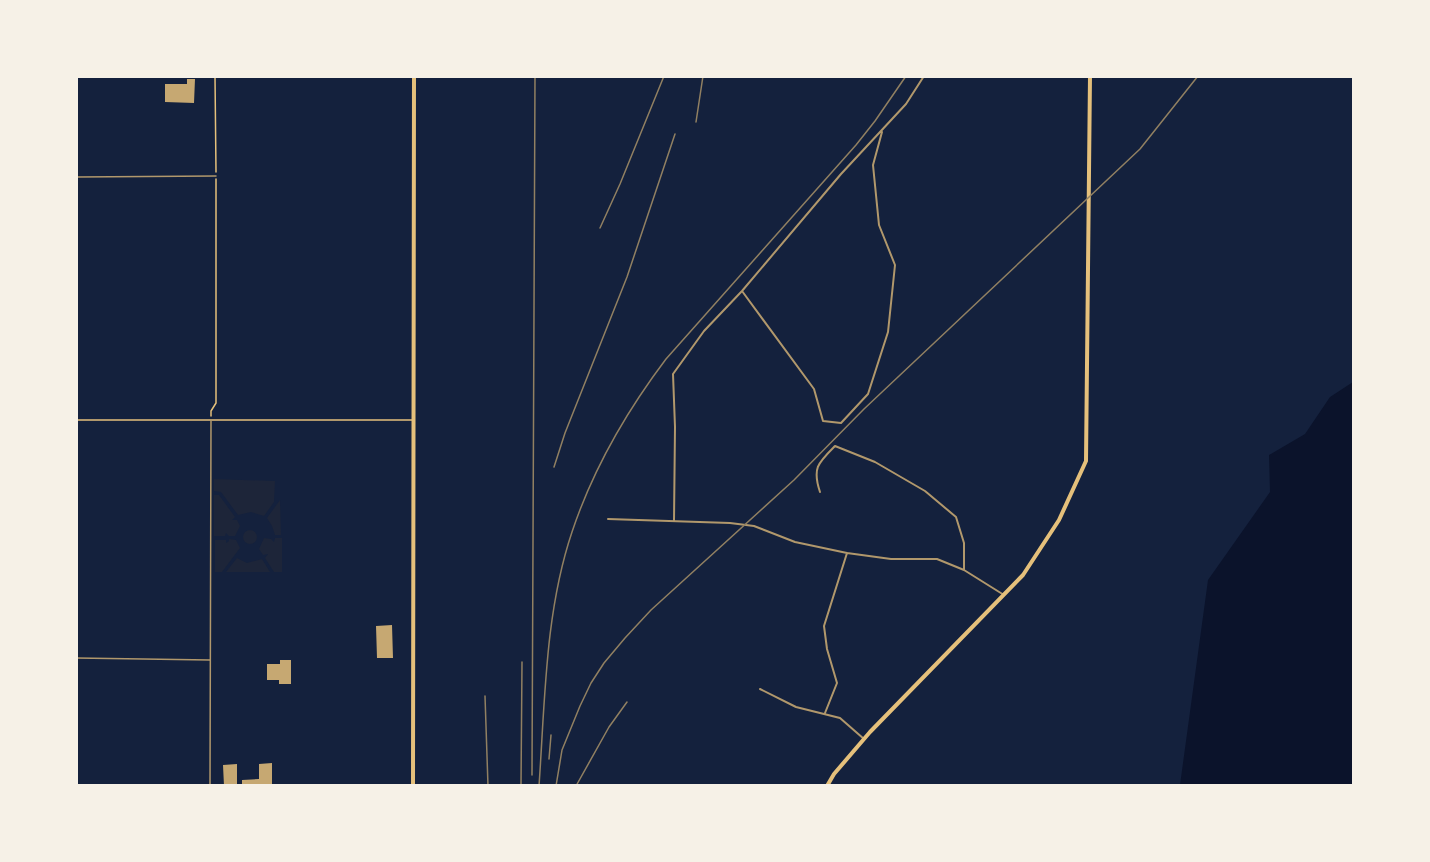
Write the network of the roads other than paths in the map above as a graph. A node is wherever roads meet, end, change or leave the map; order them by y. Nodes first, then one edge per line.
1 (414, 76) edge
2 (924, 76) edge
3 (1090, 76) edge
4 (883, 129) junction
5 (216, 176) road end
6 (76, 177) edge
7 (741, 291) junction
8 (76, 420) edge
9 (211, 420) junction
10 (414, 420) junction
11 (820, 492) dead end
12 (608, 519) dead end
13 (674, 521) junction
14 (847, 553) junction
15 (964, 570) junction
16 (1004, 595) junction
17 (76, 658) edge
18 (210, 660) junction
19 (760, 689) dead end
20 (825, 713) junction
21 (864, 739) junction
22 (210, 786) edge
23 (413, 786) edge
24 (827, 786) edge

1 - 10 main road
2 - 4 street
3 - 16 main road
4 - 7 street
4 - 7 street
5 - 6 street
7 - 13 street
8 - 9 street
9 - 10 street
9 - 18 street
10 - 23 main road
11 - 15 street
12 - 13 street
13 - 14 street
14 - 15 street
14 - 20 street
15 - 16 street
16 - 21 main road
17 - 18 street
18 - 22 street
19 - 20 street
20 - 21 street
21 - 24 main road

